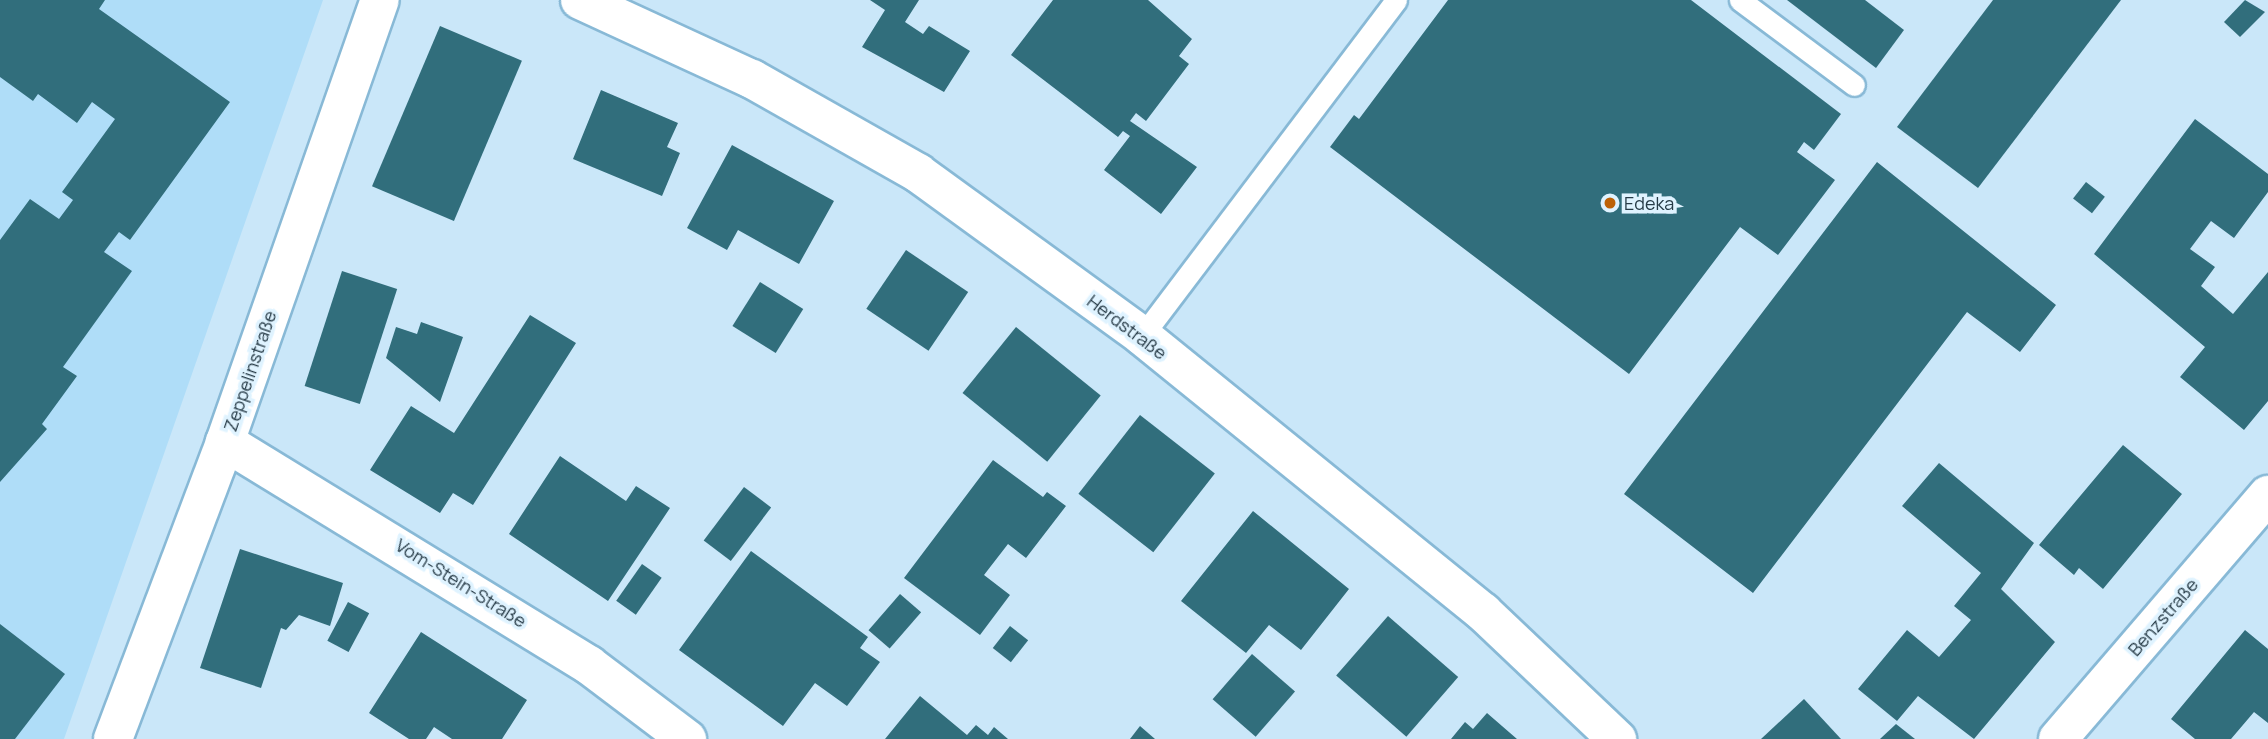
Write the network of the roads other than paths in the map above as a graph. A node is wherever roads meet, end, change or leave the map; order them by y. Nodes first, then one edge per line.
1 (380, 0) edge
2 (580, 0) edge
3 (1396, 0) edge
4 (1740, 0) edge
5 (1854, 85) dead end
6 (1142, 337) junction
7 (225, 442) junction
8 (2268, 495) edge
9 (113, 739) edge
10 (687, 739) edge
11 (1617, 739) edge
12 (2058, 739) edge

1 - 7 street, Zeppelinstraße
2 - 6 street, Herdstraße
3 - 6 lane
4 - 5 lane
6 - 11 street, Herdstraße
7 - 9 street, Zeppelinstraße
7 - 10 street, Vom-Stein-Straße
8 - 12 street, Benzstraße

